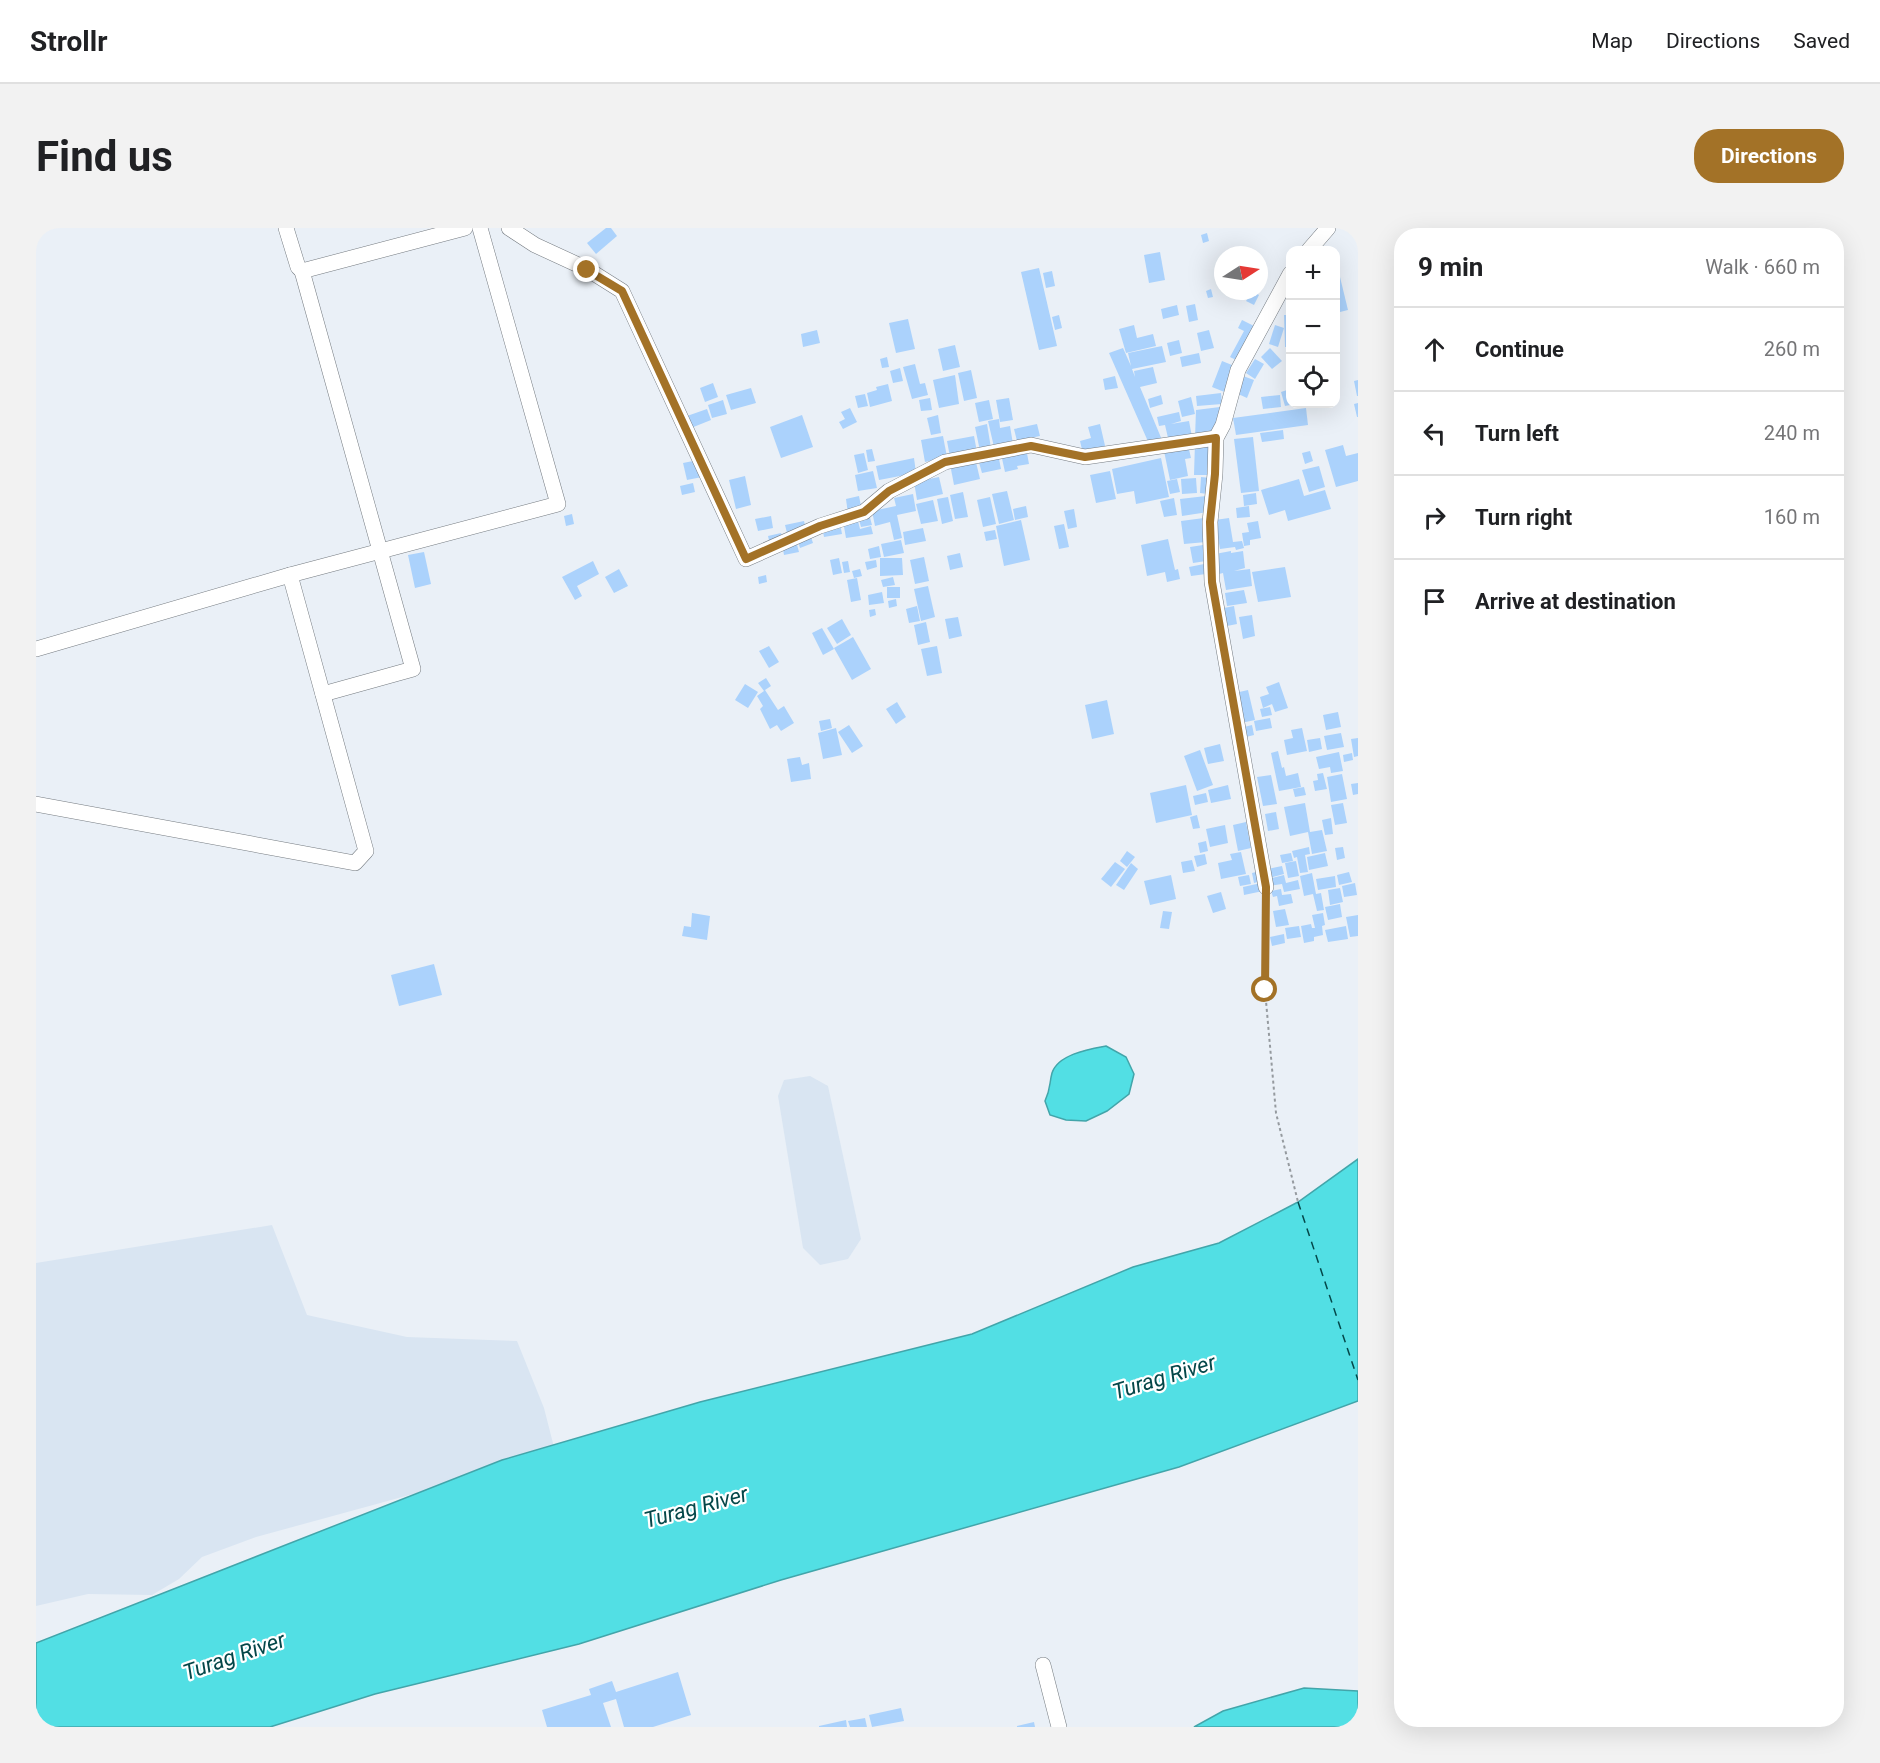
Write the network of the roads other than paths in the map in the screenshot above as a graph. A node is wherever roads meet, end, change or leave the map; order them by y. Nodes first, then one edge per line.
1 (286, 228) edge
2 (465, 228) edge
3 (480, 228) edge
4 (509, 228) edge
5 (1328, 228) edge
6 (1312, 246) edge
7 (302, 271) junction
8 (1286, 281) edge
9 (1216, 438) junction
10 (380, 551) junction
11 (290, 576) junction
12 (36, 649) edge
13 (323, 694) junction
14 (36, 804) edge
15 (1266, 887) road end
16 (1043, 1665) dead end
17 (1059, 1727) edge

1 - 7 street
2 - 7 street
3 - 10 street
4 - 9 street
5 - 6 street
7 - 10 street
8 - 9 street
9 - 15 street
10 - 11 street
10 - 13 street
11 - 12 street
11 - 13 street
13 - 14 street
16 - 17 street

